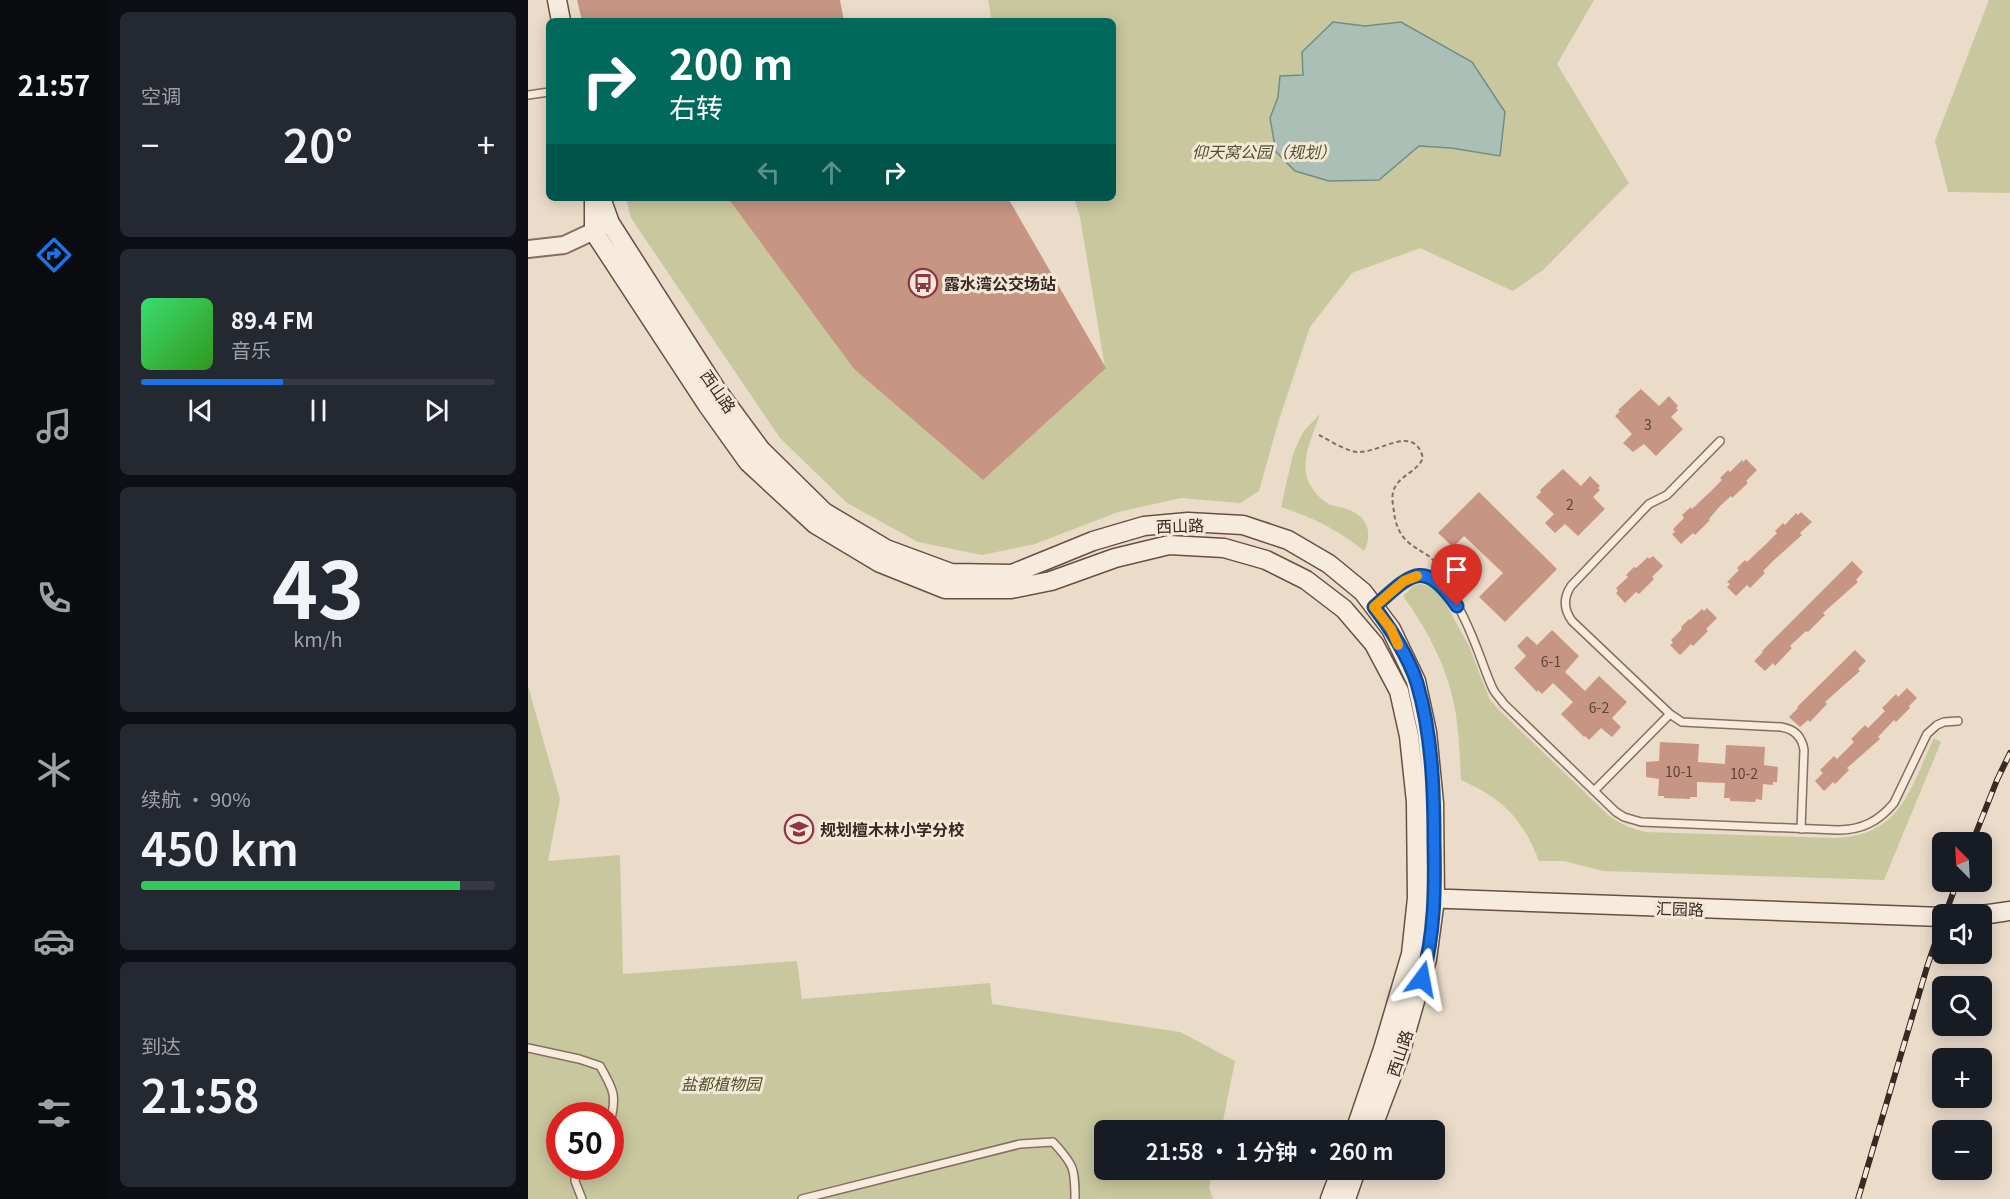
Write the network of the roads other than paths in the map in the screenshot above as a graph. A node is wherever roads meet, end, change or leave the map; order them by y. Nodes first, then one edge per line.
1 (557, 0) edge
2 (560, 18) edge
3 (546, 92) edge
4 (528, 95) edge
5 (595, 201) edge
6 (601, 201) edge
7 (602, 228) junction
8 (528, 249) edge
9 (1720, 441) dead end
10 (1374, 607) junction
11 (1670, 714) junction
12 (1958, 721) dead end
13 (1594, 791) junction
14 (1801, 829) junction
15 (1426, 898) junction
16 (2010, 910) edge
17 (1992, 913) edge
18 (1932, 917) edge
19 (528, 1048) edge
20 (615, 1102) edge
21 (1359, 1120) edge
22 (1375, 1120) edge
23 (576, 1180) edge
24 (1337, 1180) edge
25 (1353, 1180) edge
26 (582, 1199) edge
27 (802, 1199) edge
28 (1075, 1199) edge
29 (1330, 1199) edge
30 (1346, 1199) edge

1 - 2 main road
3 - 4 lane
5 - 7 main road
6 - 7 main road, 西山路
7 - 8 street
7 - 10 main road, 西山路
7 - 15 main road, 西山路
9 - 11 lane
10 - 13 lane
10 - 15 main road, 西山路
11 - 13 lane
11 - 14 lane
12 - 14 lane
13 - 14 lane
15 - 18 main road, 汇园路
15 - 21 main road, 西山路
15 - 22 main road, 西山路
16 - 17 main road
19 - 20 lane
23 - 26 lane
24 - 29 main road
25 - 30 main road
27 - 28 lane

